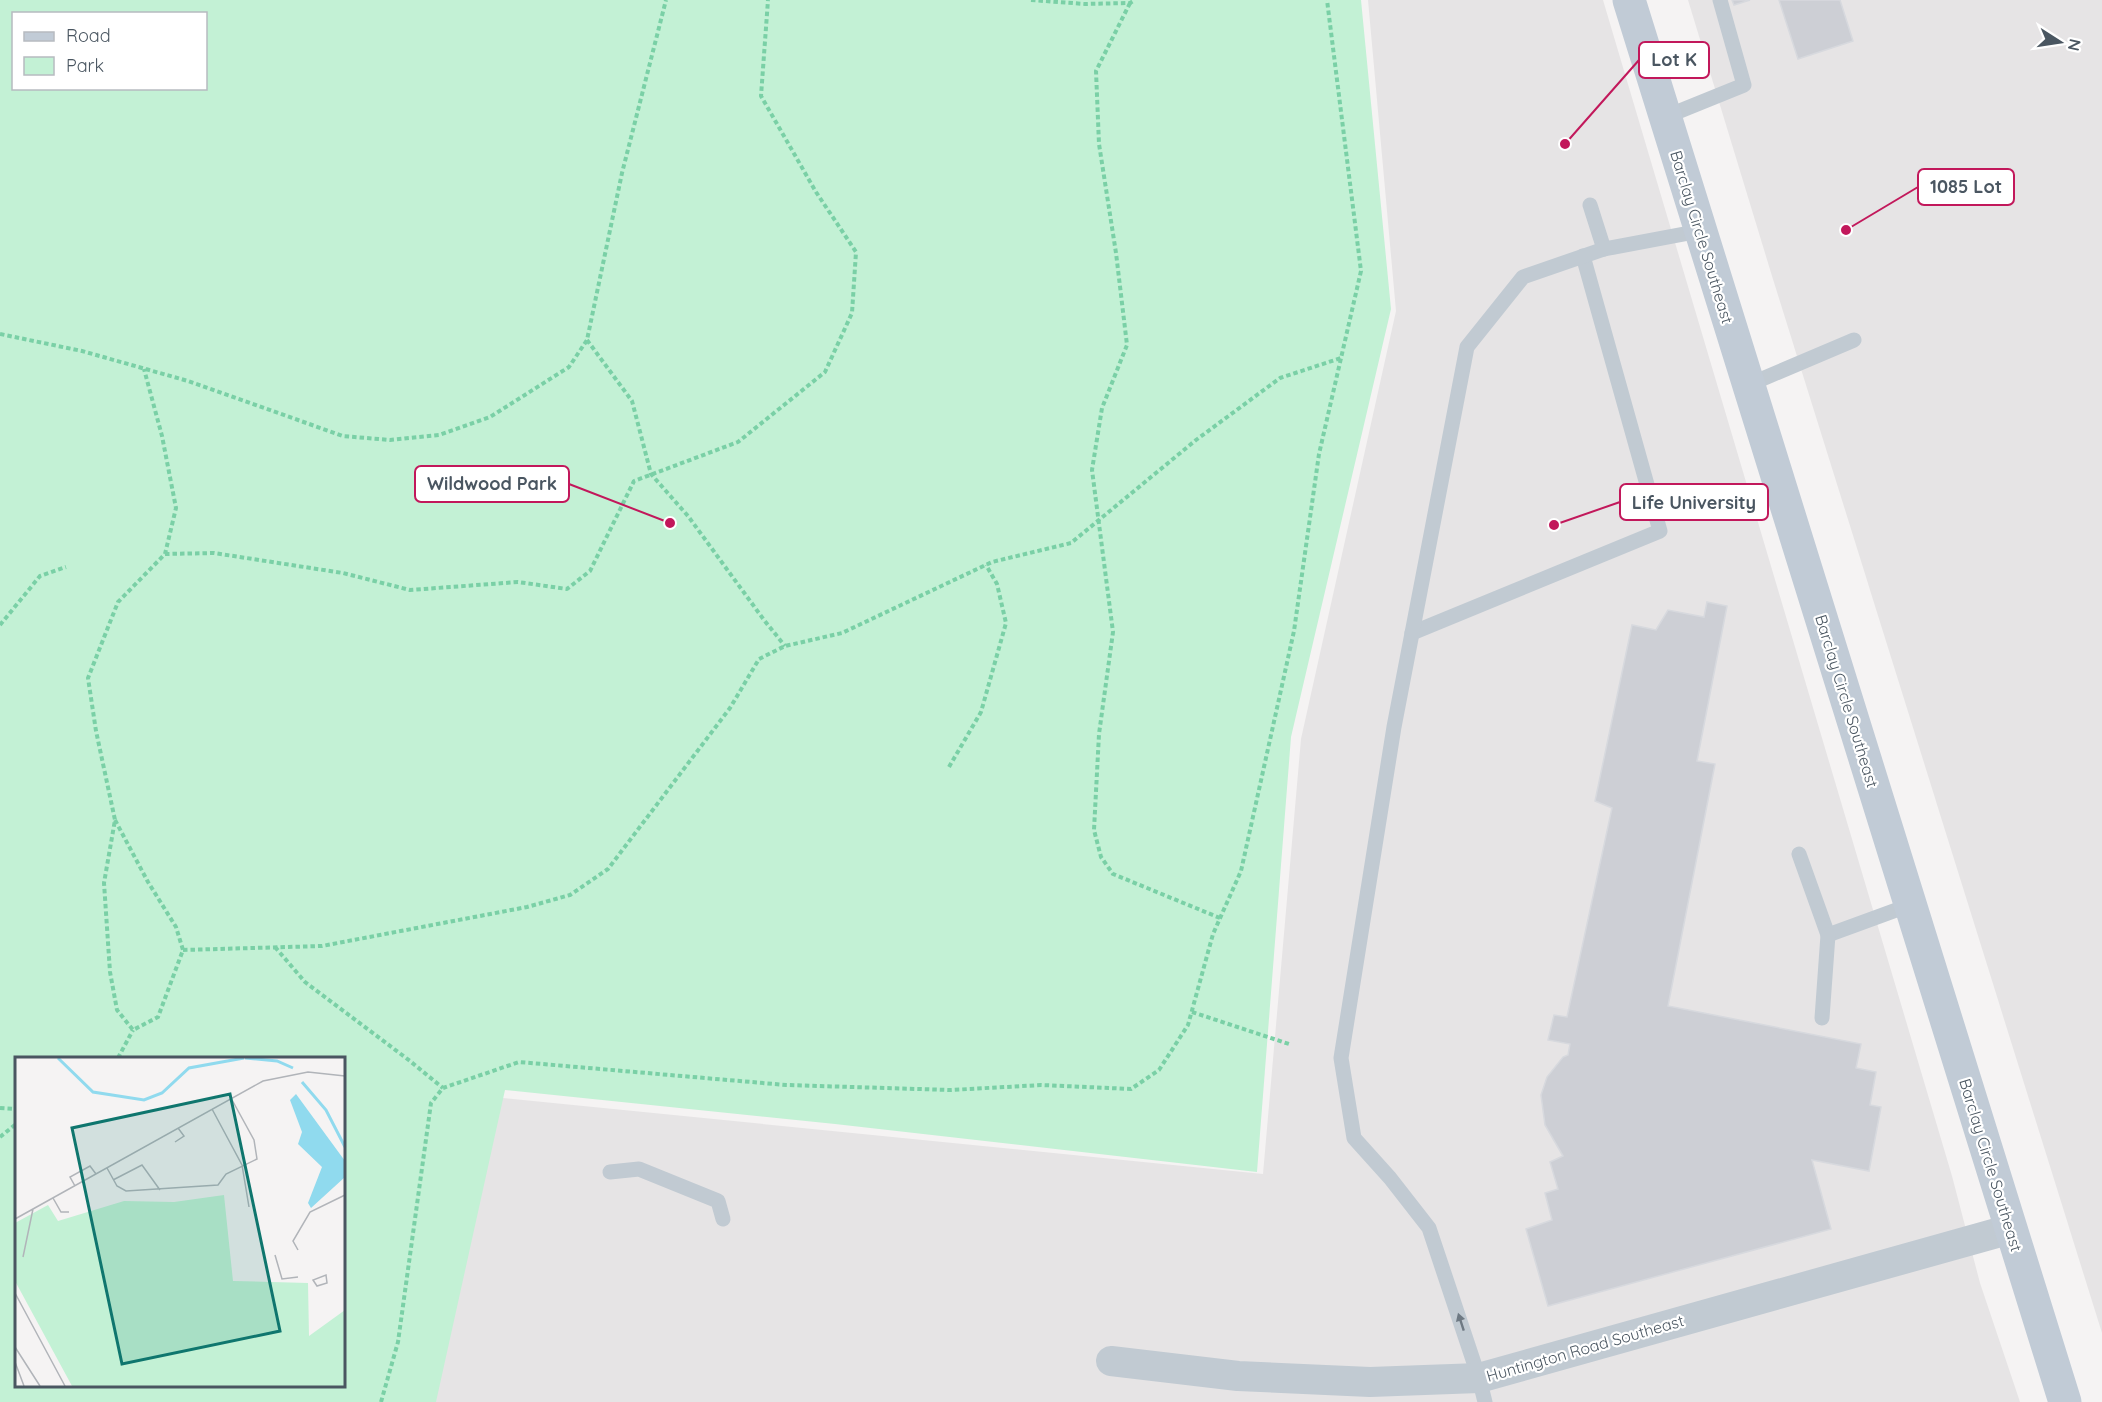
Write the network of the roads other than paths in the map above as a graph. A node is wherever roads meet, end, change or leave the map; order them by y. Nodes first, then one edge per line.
1 (1629, 0) edge
2 (1720, 0) edge
3 (1665, 117) junction
4 (1590, 205) dead end
5 (1700, 231) junction
6 (1604, 249) junction
7 (1583, 256) junction
8 (1854, 340) dead end
9 (1748, 385) junction
10 (1412, 633) junction
11 (1799, 854) dead end
12 (1911, 905) junction
13 (1828, 935) junction
14 (1822, 1017) dead end
15 (610, 1172) dead end
16 (723, 1219) dead end
17 (2011, 1229) junction
18 (1111, 1361) dead end
19 (1482, 1390) edge
20 (2065, 1402) edge

1 - 3 street, Barclay Circle Southeast
2 - 3 lane
3 - 5 street, Barclay Circle Southeast
4 - 6 lane
5 - 6 lane
5 - 9 street, Barclay Circle Southeast
6 - 7 lane
7 - 10 lane
7 - 10 lane
8 - 9 lane
9 - 12 street, Barclay Circle Southeast
19 -> 10 lane
11 - 13 lane
12 - 13 lane
12 - 17 street, Barclay Circle Southeast
13 - 14 lane
15 - 16 lane
17 - 19 street, Huntington Road Southeast
17 - 20 street, Barclay Circle Southeast
18 - 19 street, Huntington Road Southeast

